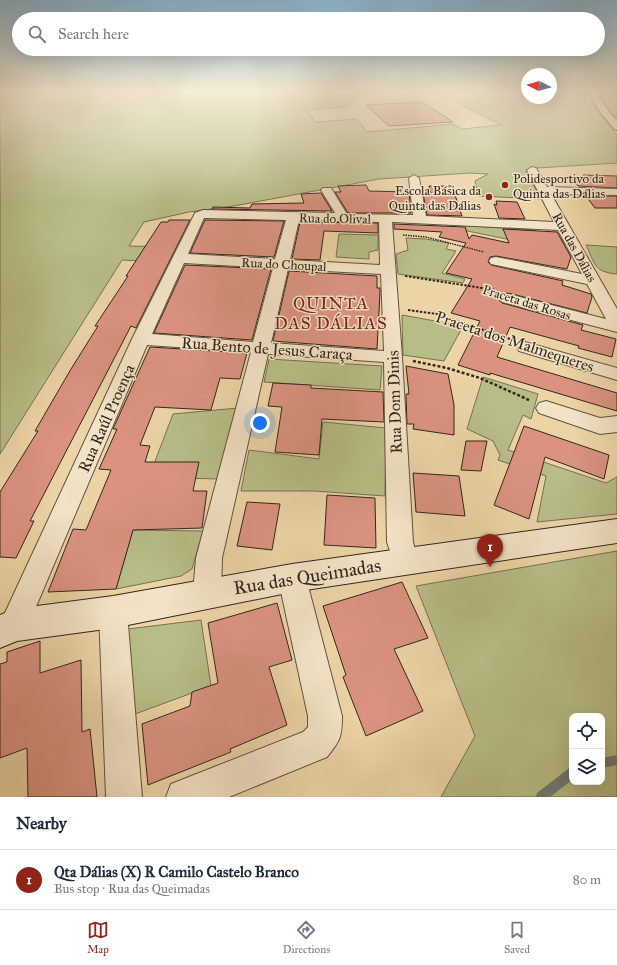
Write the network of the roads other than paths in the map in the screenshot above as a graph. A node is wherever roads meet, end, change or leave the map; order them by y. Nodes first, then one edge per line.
1 (532, 170) dead end
2 (414, 178) dead end
3 (328, 190) dead end
4 (543, 190) junction
5 (617, 192) edge
6 (203, 214) joint
7 (293, 217) junction
8 (344, 218) junction
9 (420, 219) junction
10 (386, 226) junction
11 (563, 226) junction
12 (179, 258) junction
13 (496, 261) road end
14 (281, 263) junction
15 (388, 272) junction
16 (594, 281) junction
17 (508, 299) road end
18 (617, 324) edge
19 (617, 327) edge
20 (141, 339) junction
21 (525, 347) road end
22 (260, 348) junction
23 (393, 357) junction
24 (617, 374) edge
25 (546, 408) road end
26 (617, 424) edge
27 (617, 531) edge
28 (405, 560) junction
29 (292, 578) junction
30 (207, 593) junction
31 (113, 612) junction
32 (7, 628) edge
33 (124, 797) edge
34 (184, 797) edge

1 - 4 street, Rua das Dálias
2 - 9 street
3 - 8 street
4 - 5 street
4 - 11 street, Rua das Dálias
6 - 7 street, Rua do Olival
6 - 12 street, Rua Raúl Proença
7 - 8 street, Rua do Olival
7 - 14 street
8 - 10 street, Rua do Olival
9 - 10 street, Rua do Olival
9 - 11 street, Rua do Olival
10 - 15 street, Rua Dom Dinis
11 - 16 street, Rua das Dálias
12 - 14 street, Rua do Choupal
12 - 20 street, Rua Raúl Proença
13 - 16 street
14 - 15 street, Rua do Choupal
14 - 22 street
15 - 23 street, Rua Dom Dinis
16 - 18 street, Rua das Dálias
17 - 19 street, Praceta das Rosas
20 - 22 street, Rua Bento de Jesus Caraça
20 - 32 street, Rua Raúl Proença
21 - 24 street, Praceta dos Malmequeres
22 - 23 street, Rua Bento de Jesus Caraça
22 - 30 street
23 - 28 street, Rua Dom Dinis
25 - 26 street
27 - 28 street, Rua das Queimadas
28 - 29 street, Rua das Queimadas
29 - 30 street, Rua das Queimadas
29 - 34 street
30 - 31 street, Rua das Queimadas
31 - 32 street, Rua das Queimadas
31 - 33 street

